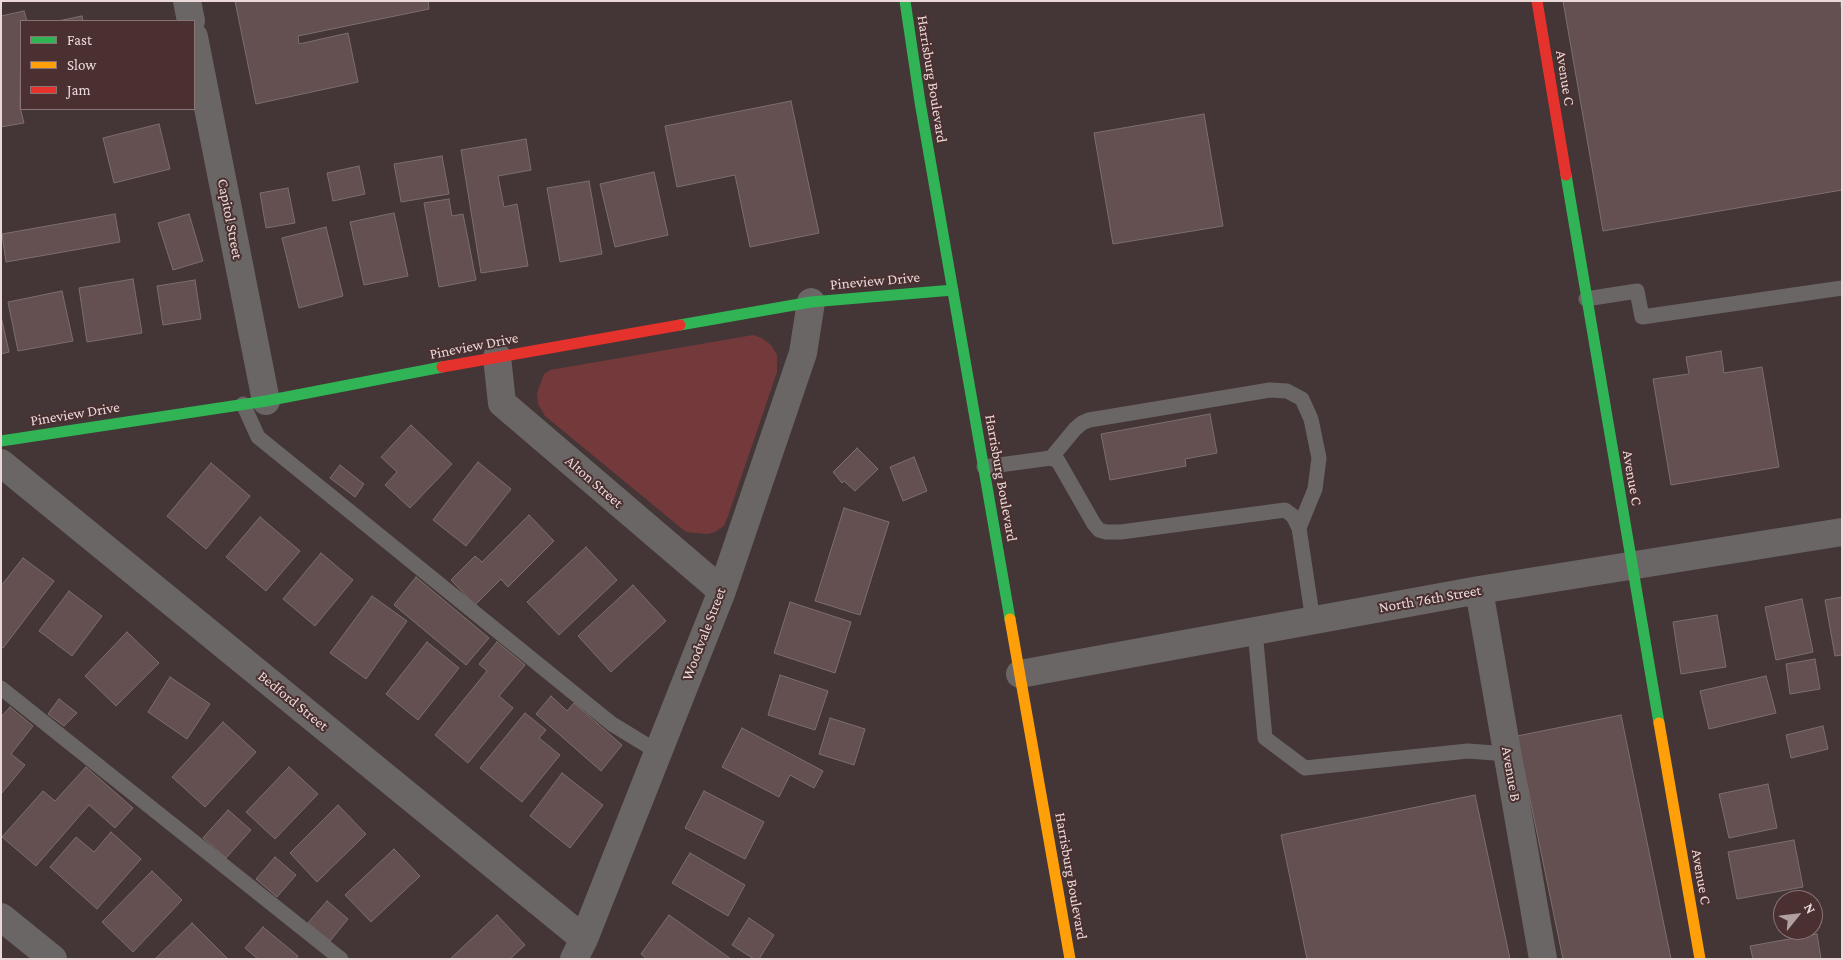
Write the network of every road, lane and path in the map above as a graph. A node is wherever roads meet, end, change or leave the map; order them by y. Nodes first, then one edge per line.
1 (186, 1) edge
2 (905, 1) edge
3 (1537, 1) edge
4 (191, 20) edge
5 (195, 43) edge
6 (1842, 288) edge
7 (953, 290) junction
8 (1586, 298) junction
9 (811, 302) junction
10 (497, 357) junction
11 (254, 403) junction
12 (1, 441) edge
13 (1051, 458) junction
14 (1, 463) edge
15 (984, 468) junction
16 (1299, 528) junction
17 (1842, 532) edge
18 (1632, 564) junction
19 (1479, 590) junction
20 (722, 591) junction
21 (1313, 620) junction
22 (1255, 631) junction
23 (1020, 674) junction
24 (1, 688) edge
25 (658, 752) junction
26 (1508, 754) junction
27 (1, 917) edge
28 (579, 949) edge
29 (53, 959) edge
30 (341, 959) edge
31 (1070, 959) edge
32 (1543, 959) edge
33 (1700, 959) edge

1 - 4 street
2 - 7 street, Harrisburg Boulevard
3 - 8 street, Avenue C
5 - 11 street, Capitol Street
6 - 8 lane
7 - 9 street, Pineview Drive
7 - 15 street, Harrisburg Boulevard
8 - 18 street, Avenue C
9 - 10 street, Pineview Drive
9 - 20 street, Woodvale Street
10 - 11 street, Pineview Drive
10 - 20 street, Alton Street
11 - 12 street, Pineview Drive
11 - 25 lane
13 - 15 lane
13 - 16 lane
13 - 16 lane
14 - 28 street, Bedford Street
15 - 23 street, Harrisburg Boulevard
16 - 21 lane
17 - 18 street, North 76th Street
18 - 19 street, North 76th Street
18 - 33 street, Avenue C
19 - 21 street, North 76th Street
19 - 26 street, Avenue B
20 - 25 street, Woodvale Street
21 - 22 street, North 76th Street
22 - 23 street, North 76th Street
22 - 26 lane
23 - 31 street, Harrisburg Boulevard
24 - 30 lane
25 - 28 street, Woodvale Street
26 - 32 street, Avenue B
27 - 29 street

